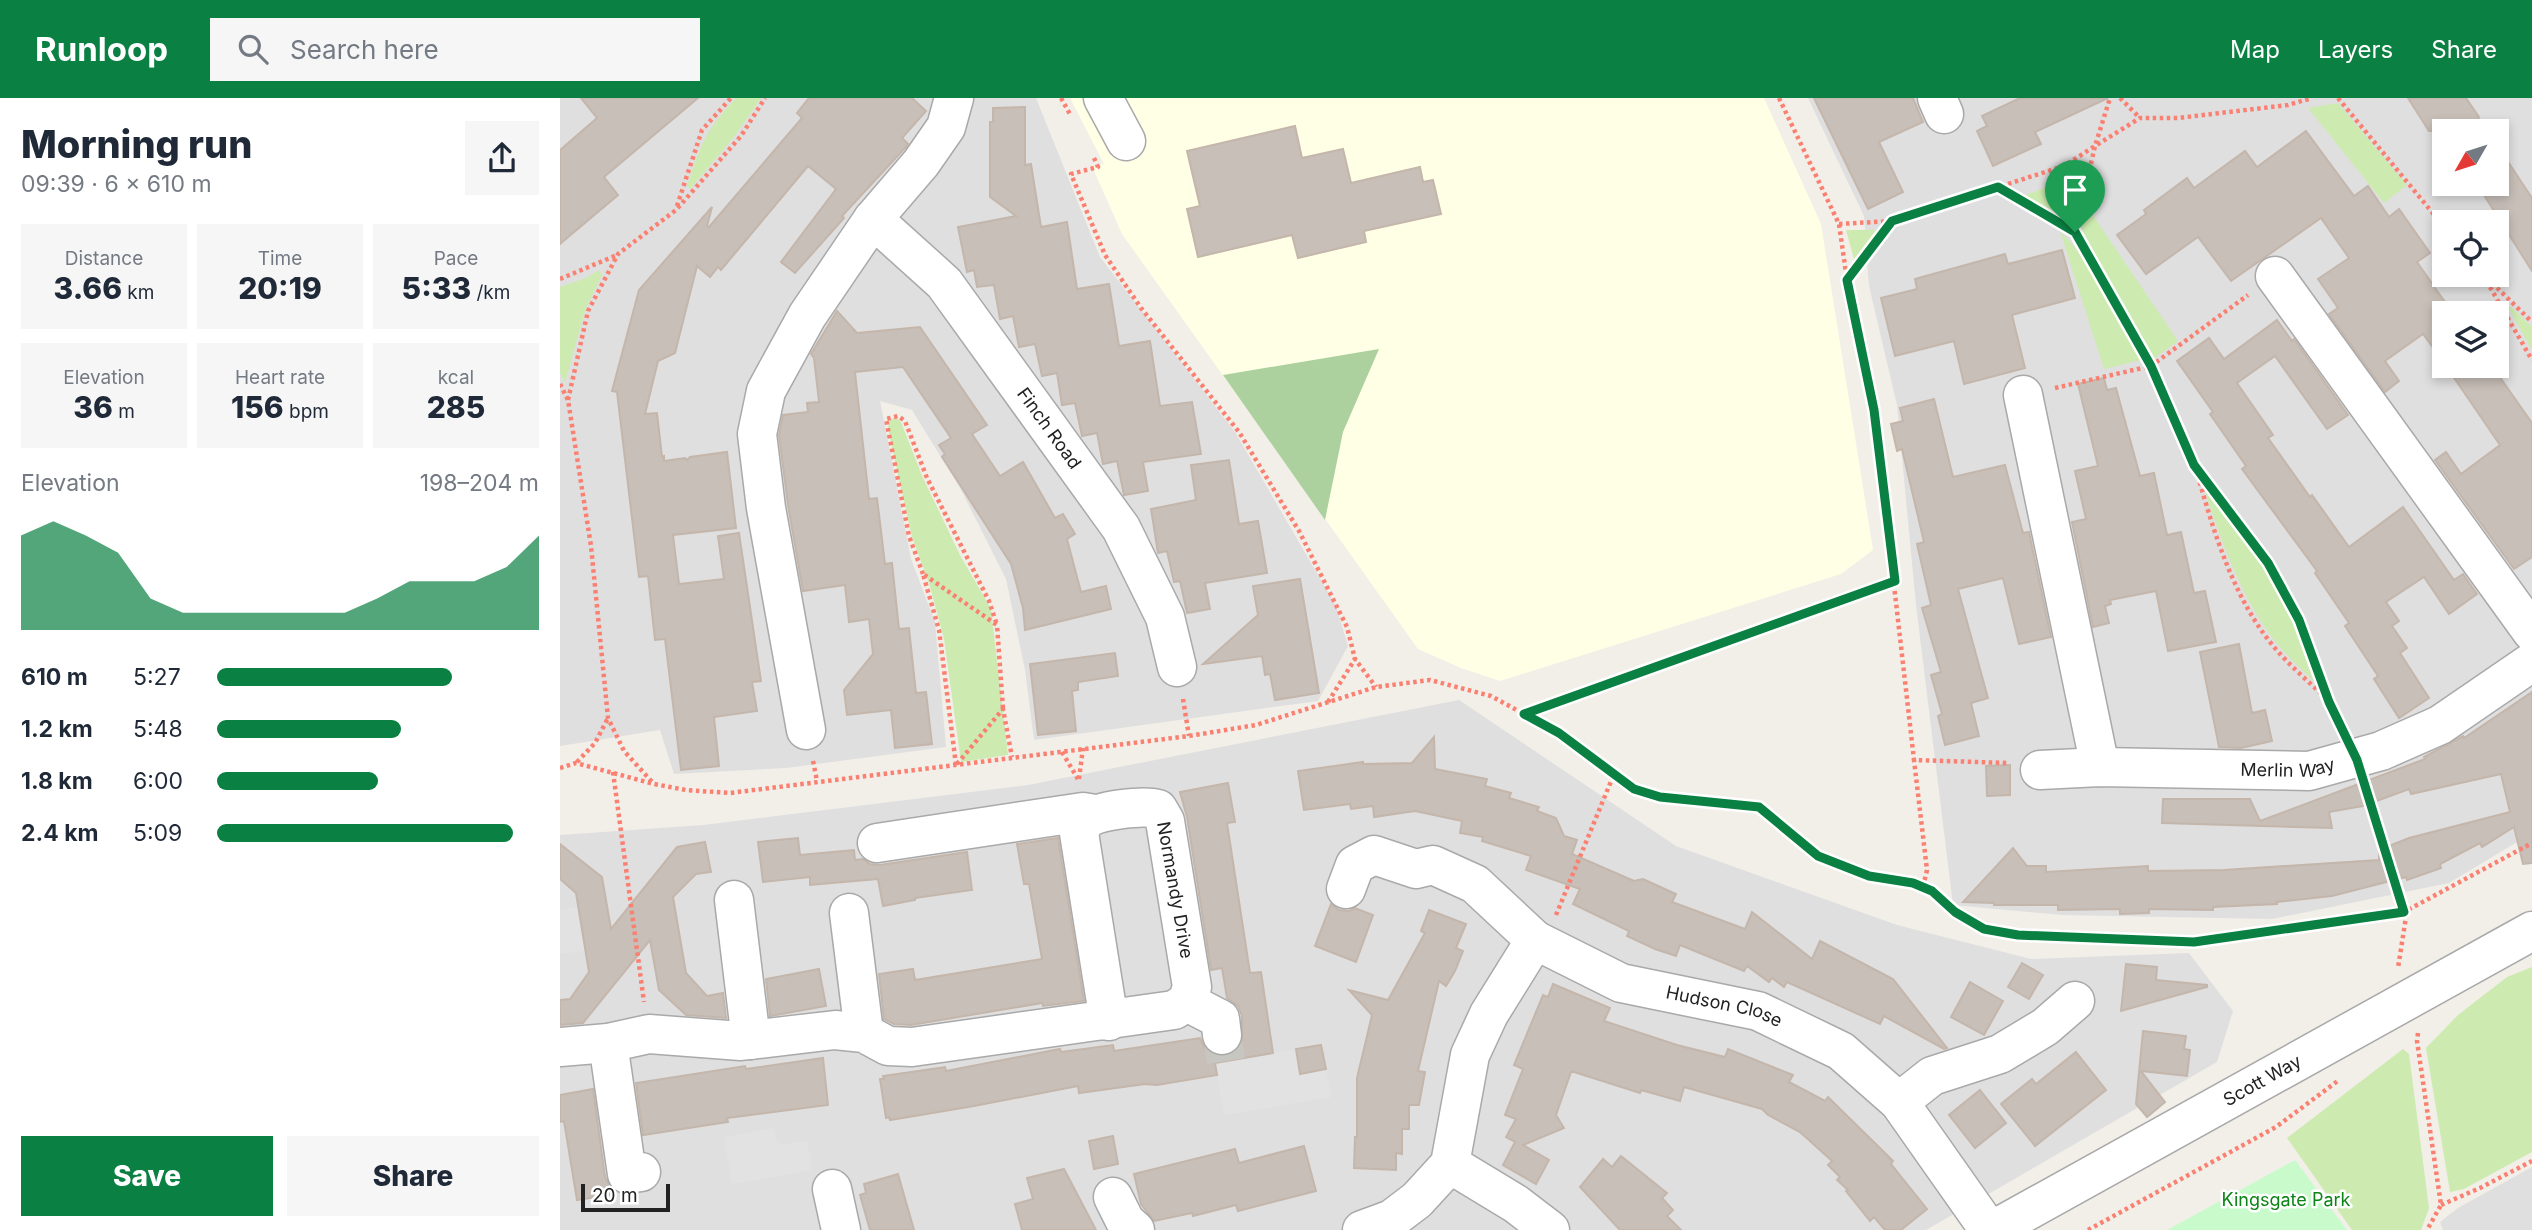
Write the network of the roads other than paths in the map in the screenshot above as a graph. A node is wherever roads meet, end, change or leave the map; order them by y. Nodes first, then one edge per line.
1 (954, 98) edge
2 (1103, 98) edge
3 (1109, 148) road end
4 (873, 219) junction
5 (2275, 276) road end
6 (2023, 395) road end
7 (2532, 632) edge
8 (2532, 662) edge
9 (1177, 667) dead end
10 (806, 730) dead end
11 (2100, 767) junction
12 (2040, 769) road end
13 (1096, 814) junction
14 (877, 843) dead end
15 (1346, 890) dead end
16 (734, 900) dead end
17 (849, 913) dead end
18 (2532, 931) edge
19 (1539, 943) junction
20 (2076, 1001) dead end
21 (1187, 1002) junction
22 (1109, 1021) junction
23 (864, 1033) junction
24 (1222, 1035) tunnel mouth
25 (751, 1040) junction
26 (608, 1043) junction
27 (560, 1047) edge
28 (1899, 1102) junction
29 (1450, 1164) junction
30 (641, 1172) dead end
31 (832, 1189) dead end
32 (1113, 1197) dead end
33 (841, 1230) edge
34 (1135, 1230) edge
35 (1362, 1230) edge
36 (1550, 1230) edge
37 (1991, 1230) edge

1 - 4 street
2 - 3 street
4 - 9 street, Finch Road
4 - 10 street
5 - 7 street
6 - 11 street
8 - 11 street, Merlin Way
11 - 12 street, Merlin Way
13 - 14 street, Normandy Drive
13 - 21 street, Normandy Drive
13 - 22 street
15 - 19 street, Hudson Close
16 - 25 street
17 - 23 street
18 - 37 street, Scott Way
19 - 28 street, Hudson Close
19 - 29 street
20 - 28 street
21 - 22 street
21 - 24 street
22 - 23 street
23 - 25 street
25 - 26 street
26 - 27 street
26 - 30 street
28 - 37 street, Hudson Close
29 - 35 street
29 - 36 street
31 - 33 street
32 - 34 street

